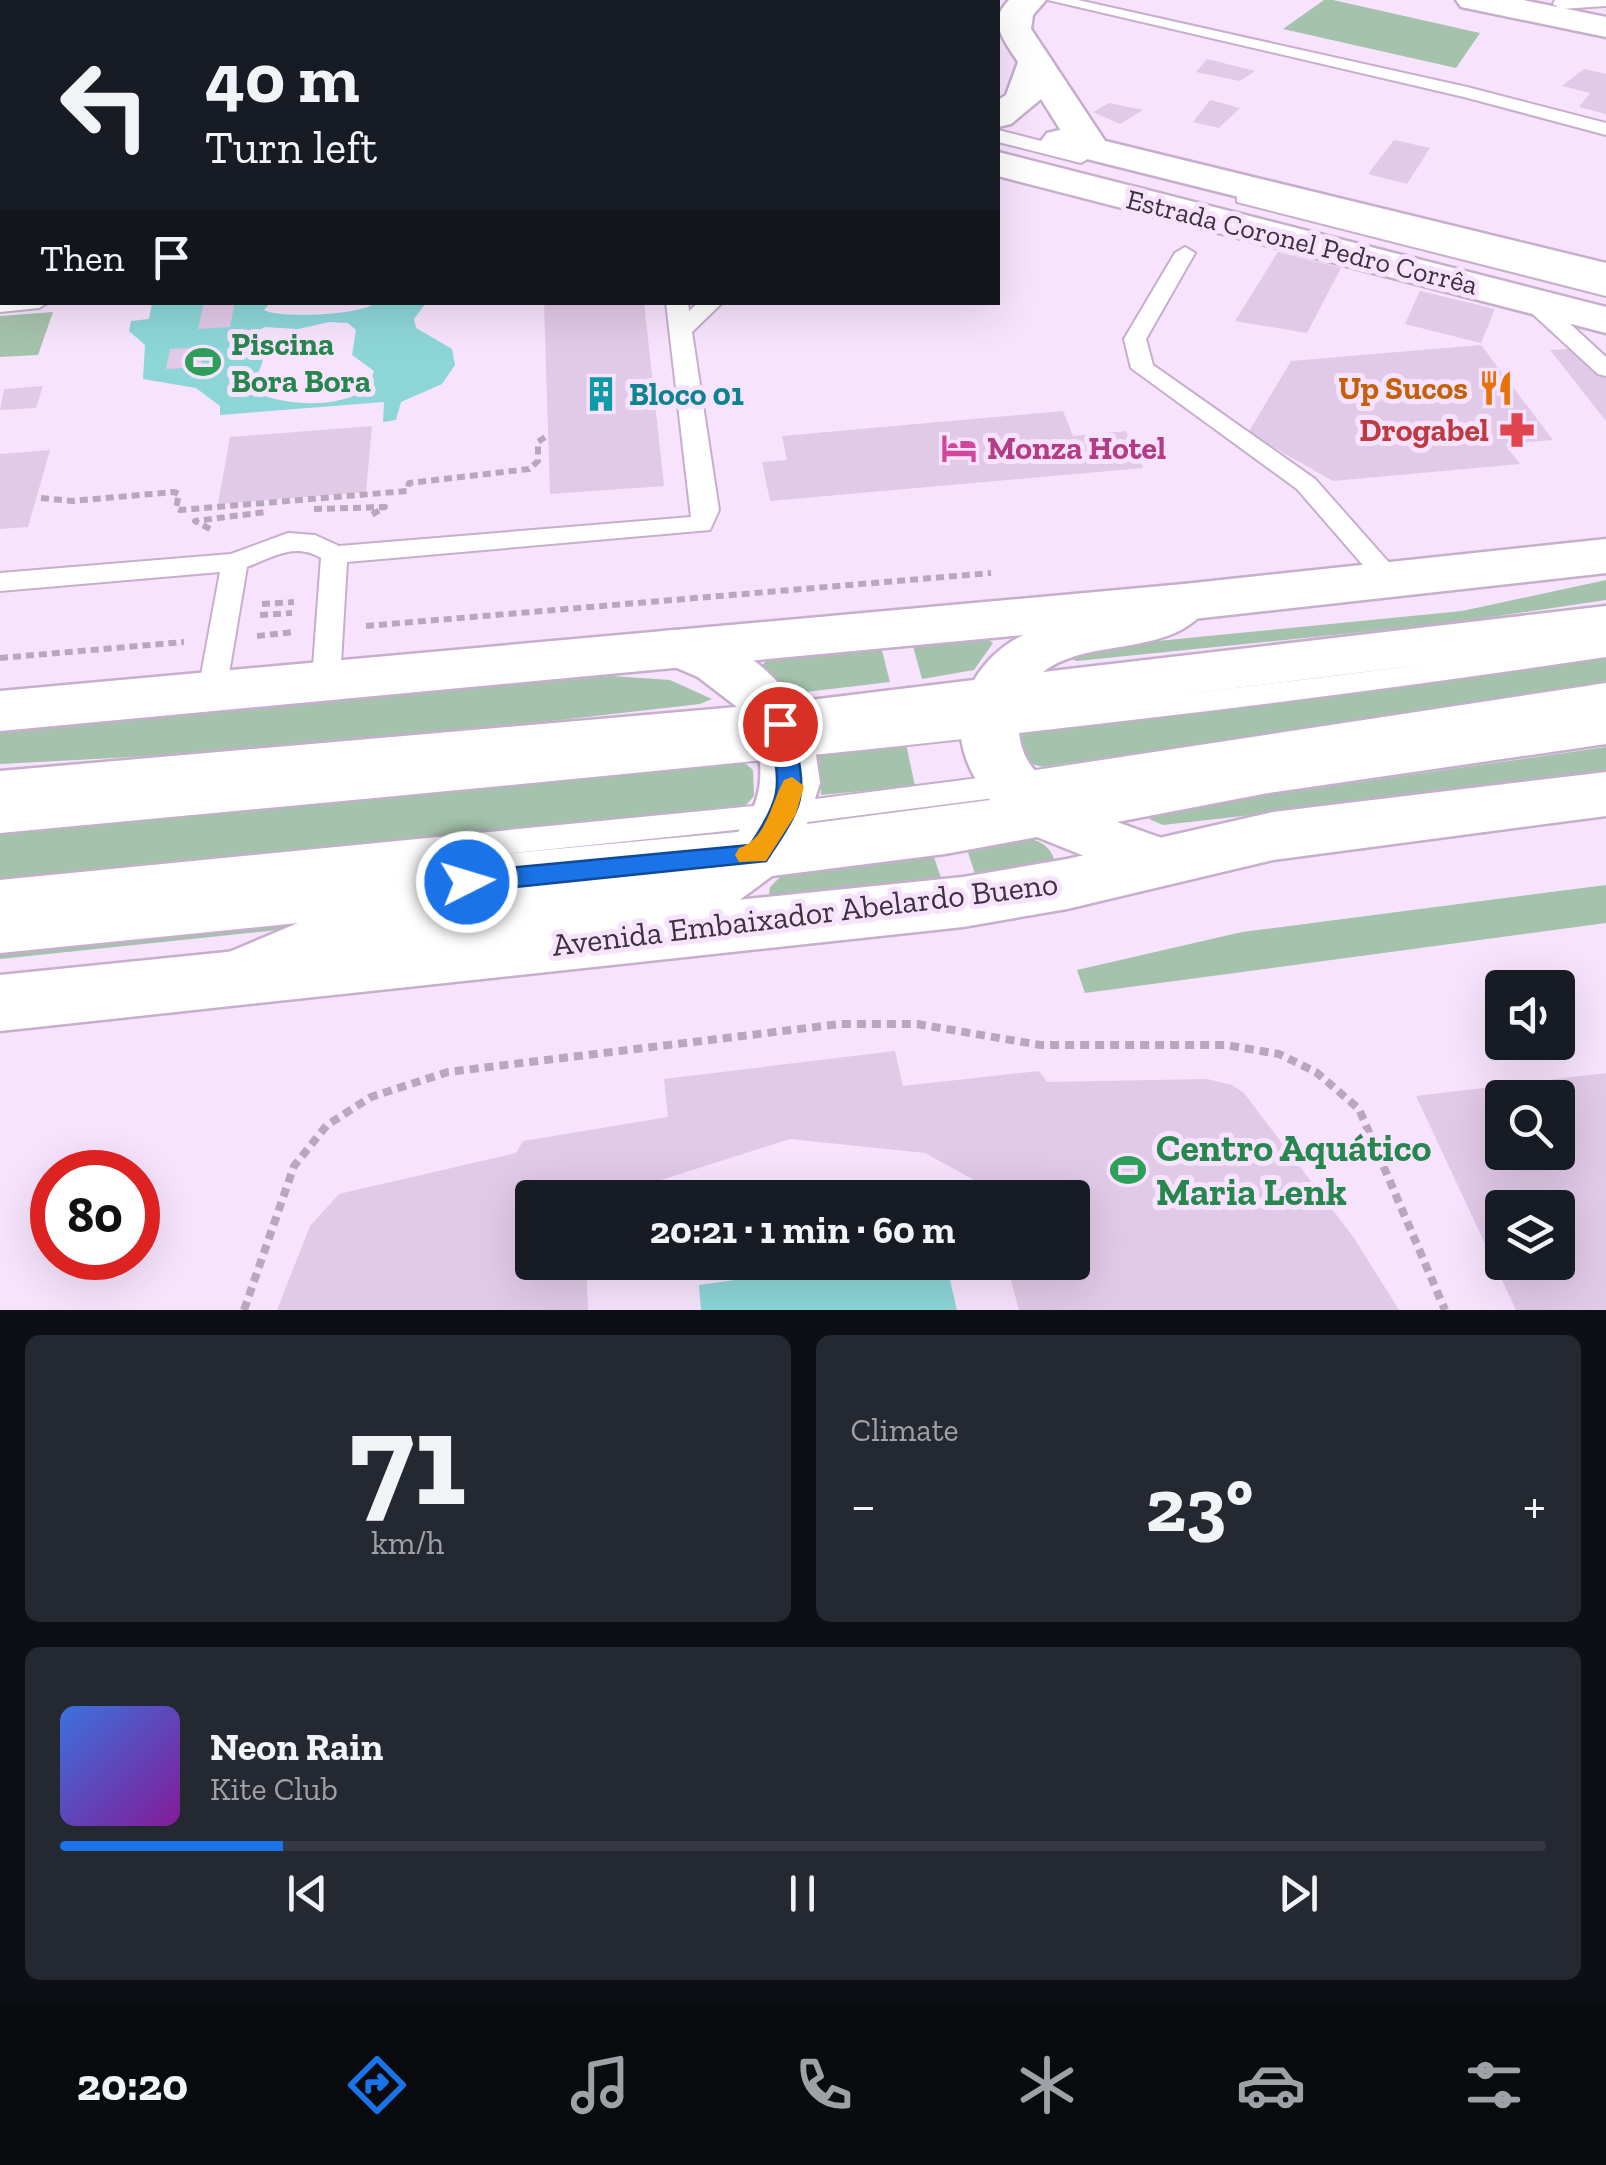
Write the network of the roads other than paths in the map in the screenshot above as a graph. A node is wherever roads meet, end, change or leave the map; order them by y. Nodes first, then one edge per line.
1 (1029, 0) edge
2 (1056, 0) edge
3 (1473, 0) edge
4 (1586, 12) edge
5 (1034, 64) junction
6 (1000, 115) edge
7 (1000, 127) edge
8 (1606, 130) edge
9 (1000, 137) edge
10 (1000, 152) edge
11 (1000, 164) edge
12 (1119, 176) junction
13 (1185, 253) dead end
14 (1606, 276) edge
15 (1606, 290) edge
16 (1532, 300) junction
17 (1606, 304) edge
18 (677, 305) edge
19 (710, 305) edge
20 (1606, 320) edge
21 (681, 330) junction
22 (1606, 369) edge
23 (334, 554) junction
24 (1606, 556) edge
25 (235, 562) junction
26 (1391, 581) junction
27 (0, 582) edge
28 (1184, 602) junction
29 (1606, 624) edge
30 (676, 646) junction
31 (1606, 648) edge
32 (326, 680) junction
33 (212, 691) junction
34 (1606, 693) edge
35 (0, 710) edge
36 (989, 711) junction
37 (1606, 723) edge
38 (784, 735) junction
39 (0, 794) edge
40 (1606, 794) edge
41 (1027, 799) junction
42 (0, 821) edge
43 (771, 834) junction
44 (1159, 862) junction
45 (0, 892) edge
46 (0, 926) edge
47 (238, 977) junction
48 (0, 1003) edge

1 - 5 main road
2 - 8 lane
3 - 4 main road
5 - 6 main road
5 - 12 main road
7 - 12 main road, Estrada Coronel Pedro Corrêa
9 - 12 lane
10 - 12 lane
11 - 12 main road, Estrada Coronel Pedro Corrêa
12 - 14 main road, Estrada Coronel Pedro Corrêa
12 - 15 lane
12 - 16 main road, Estrada Coronel Pedro Corrêa
12 - 17 lane
13 - 26 lane
16 - 20 main road, Estrada Coronel Pedro Corrêa
16 - 22 lane
18 - 21 lane
19 - 21 lane
21 - 23 lane
23 - 25 lane
23 - 32 lane
24 - 26 main road
25 - 27 lane
25 - 33 lane
26 - 28 main road
28 - 30 main road
28 - 36 main road
29 - 36 main road
30 - 32 main road
30 - 38 main road
31 - 36 lane
32 - 33 main road
33 - 35 main road
34 - 41 lane
36 - 38 main road
36 - 41 main road
37 - 41 main road, Avenida Embaixador Abelardo Bueno
38 - 39 main road
38 - 42 lane
38 - 43 main road
40 - 44 main road, Avenida Embaixador Abelardo Bueno
41 - 43 main road, Avenida Embaixador Abelardo Bueno
41 - 44 main road
43 - 45 lane
43 - 46 main road, Avenida Embaixador Abelardo Bueno
43 - 47 main road
44 - 47 main road, Avenida Embaixador Abelardo Bueno
47 - 48 main road, Avenida Embaixador Abelardo Bueno

